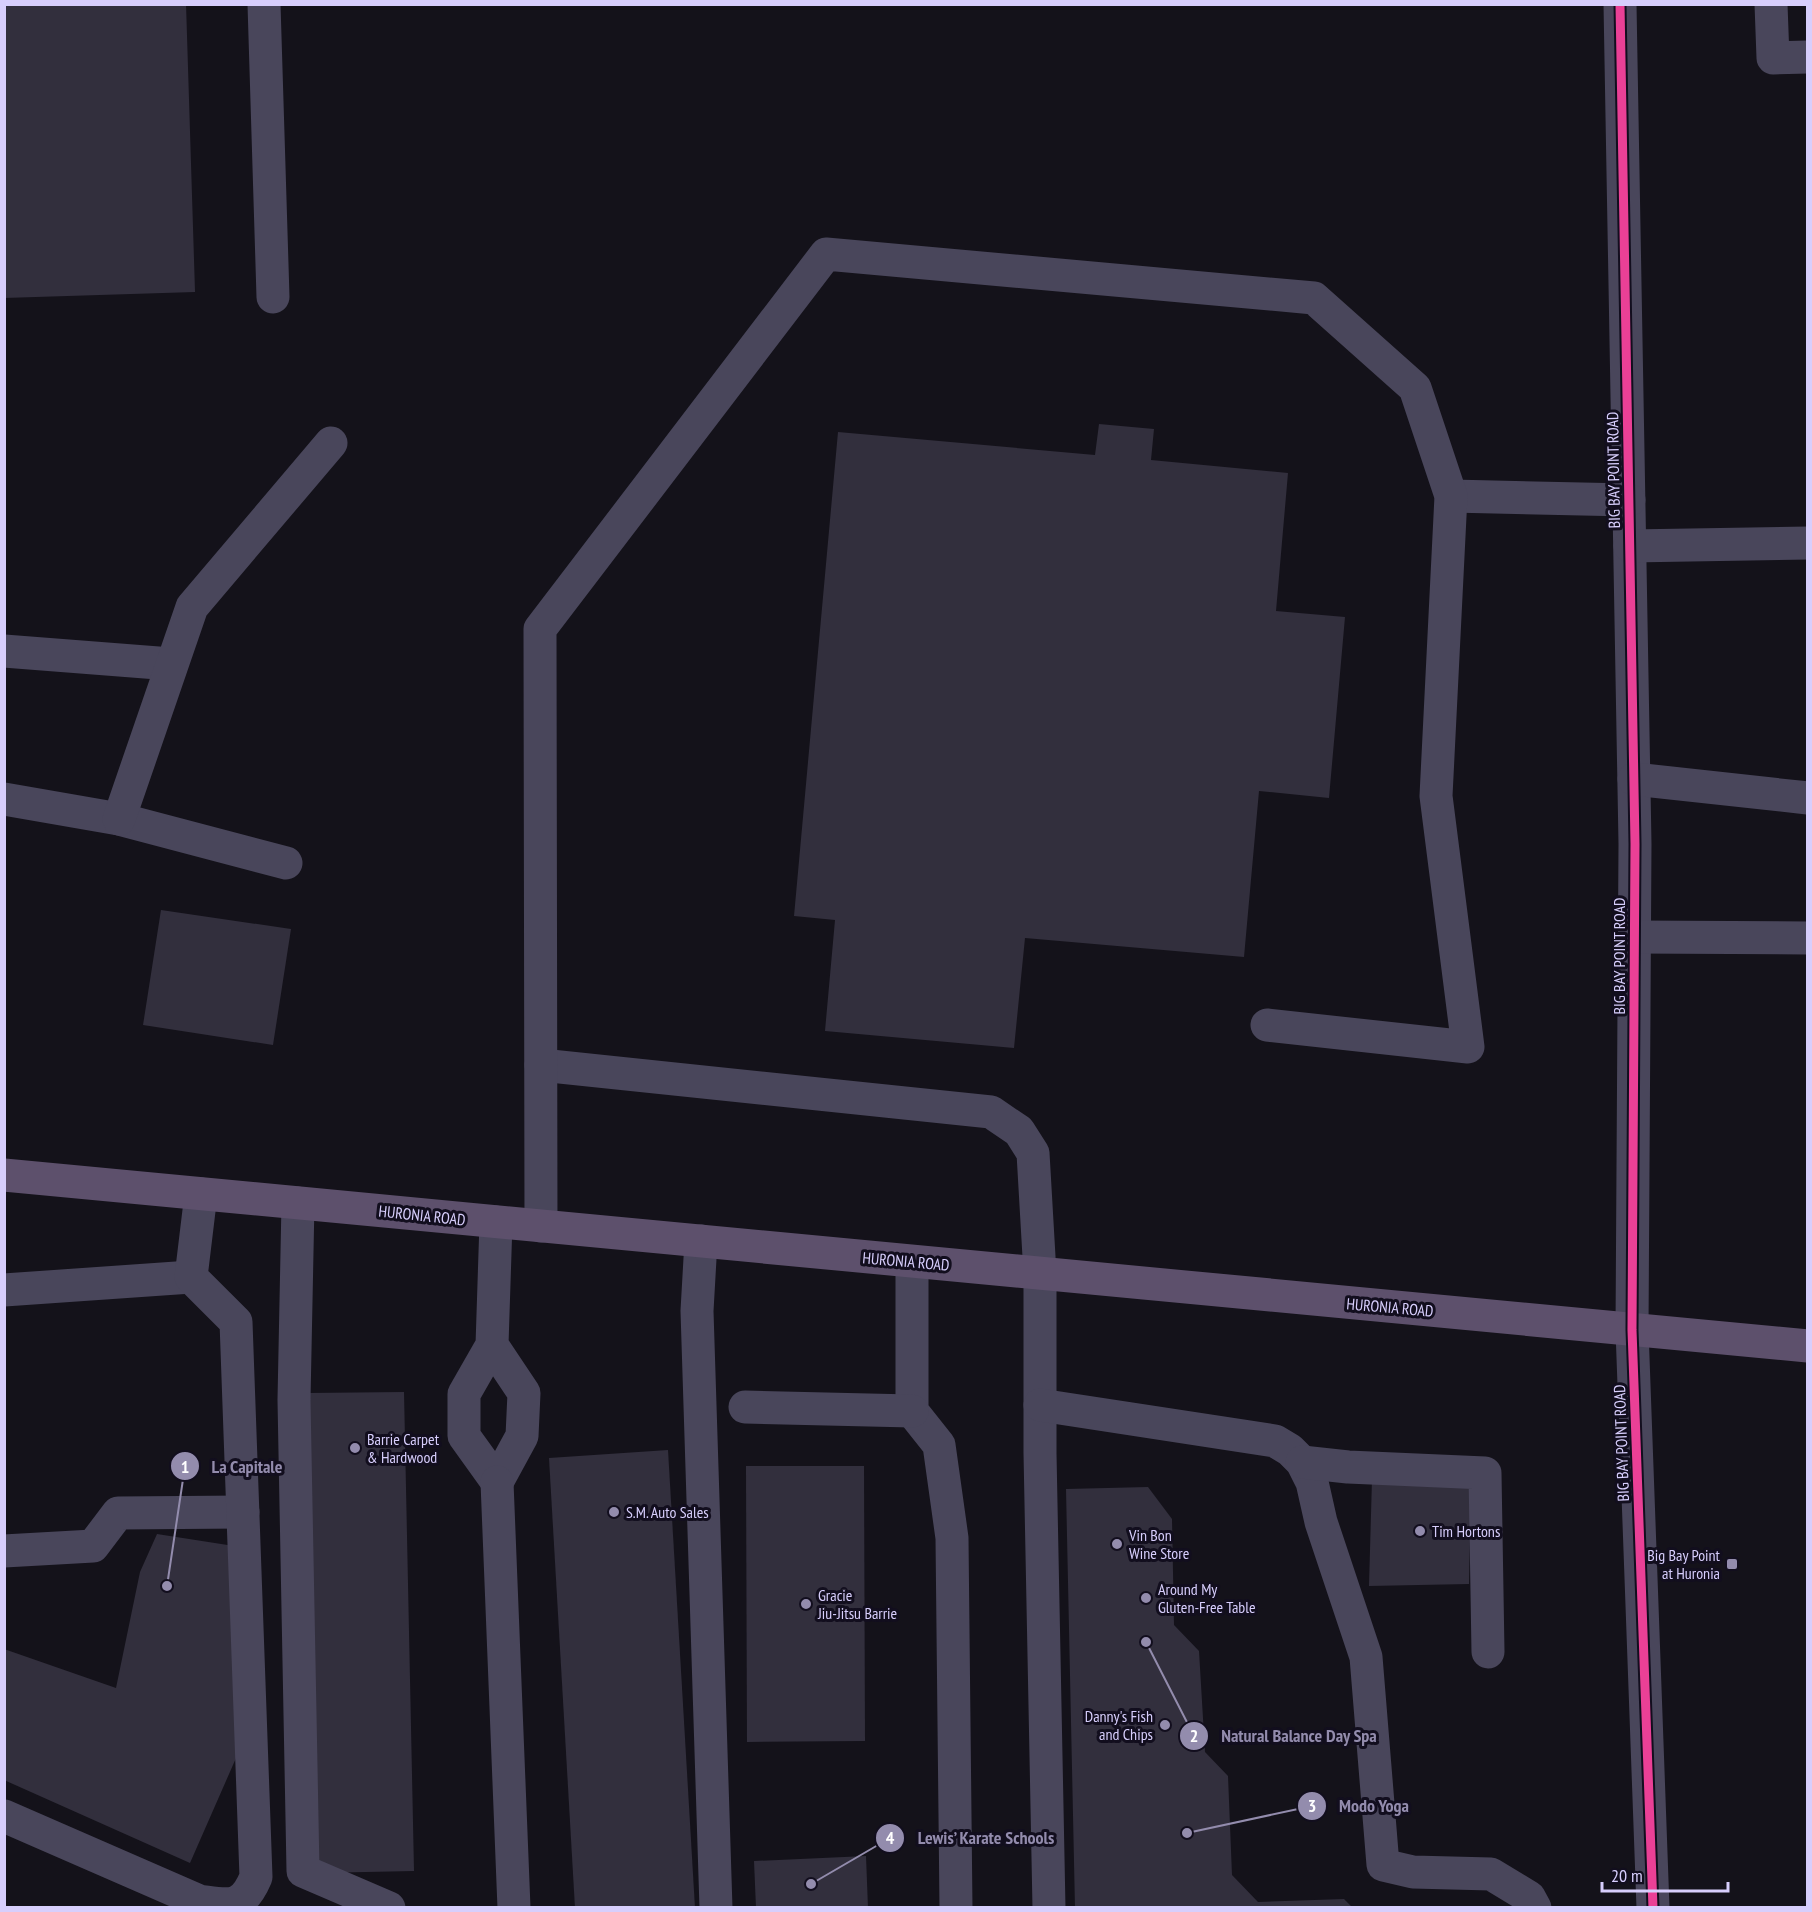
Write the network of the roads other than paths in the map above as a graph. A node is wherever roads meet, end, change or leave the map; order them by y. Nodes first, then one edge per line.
1 (264, 4) edge
2 (1620, 4) edge
3 (1771, 4) edge
4 (1808, 57) edge
5 (273, 297) dead end
6 (332, 443) dead end
7 (1451, 496) junction
8 (1629, 500) junction
9 (1808, 543) edge
10 (1630, 546) junction
11 (4, 651) edge
12 (171, 664) junction
13 (1634, 779) junction
14 (1808, 798) edge
15 (4, 799) edge
16 (119, 819) junction
17 (286, 862) dead end
18 (1634, 937) junction
19 (1808, 938) edge
20 (1267, 1025) dead end
21 (541, 1065) junction
22 (4, 1175) edge
23 (201, 1194) junction
24 (298, 1203) junction
25 (496, 1222) junction
26 (541, 1226) junction
27 (701, 1241) junction
28 (912, 1262) junction
29 (1040, 1274) junction
30 (191, 1277) junction
31 (4, 1290) edge
32 (1632, 1330) junction
33 (492, 1345) junction
34 (1808, 1346) edge
35 (1040, 1405) junction
36 (745, 1407) dead end
37 (912, 1411) junction
38 (1302, 1462) junction
39 (497, 1482) junction
40 (243, 1512) junction
41 (4, 1551) edge
42 (1488, 1652) dead end
43 (4, 1816) edge
44 (389, 1908) edge
45 (514, 1908) edge
46 (716, 1908) edge
47 (956, 1908) edge
48 (1049, 1908) edge
49 (1534, 1908) edge
50 (1653, 1908) edge

1 - 5 street
2 - 8 street, BIG BAY POINT ROAD
3 - 4 street
6 - 12 street
7 - 8 street
7 - 20 street
7 - 21 street
8 - 10 street, BIG BAY POINT ROAD
9 - 10 street
10 - 13 street, BIG BAY POINT ROAD
11 - 12 street
12 - 16 street
13 - 14 street
13 - 18 street, BIG BAY POINT ROAD
15 - 16 street
16 - 17 street
18 - 19 street
18 - 32 street, BIG BAY POINT ROAD
21 - 26 street
21 - 29 street
22 - 23 main road, HURONIA ROAD
23 - 24 main road, HURONIA ROAD
23 - 30 street
24 - 25 main road, HURONIA ROAD
24 - 44 street
25 - 26 main road, HURONIA ROAD
25 - 33 street
26 - 27 main road, HURONIA ROAD
27 - 28 main road, HURONIA ROAD
27 - 46 street
28 - 29 main road, HURONIA ROAD
28 - 37 street
29 - 32 main road, HURONIA ROAD
29 - 35 street
30 - 31 street
30 - 40 street
32 - 34 main road, HURONIA ROAD
32 - 50 street, BIG BAY POINT ROAD
33 - 39 street
33 - 39 street
35 - 38 street
35 - 48 street
36 - 37 street
37 - 47 street
38 - 42 street
38 - 49 street
39 - 45 street
40 - 41 street
40 - 43 street

